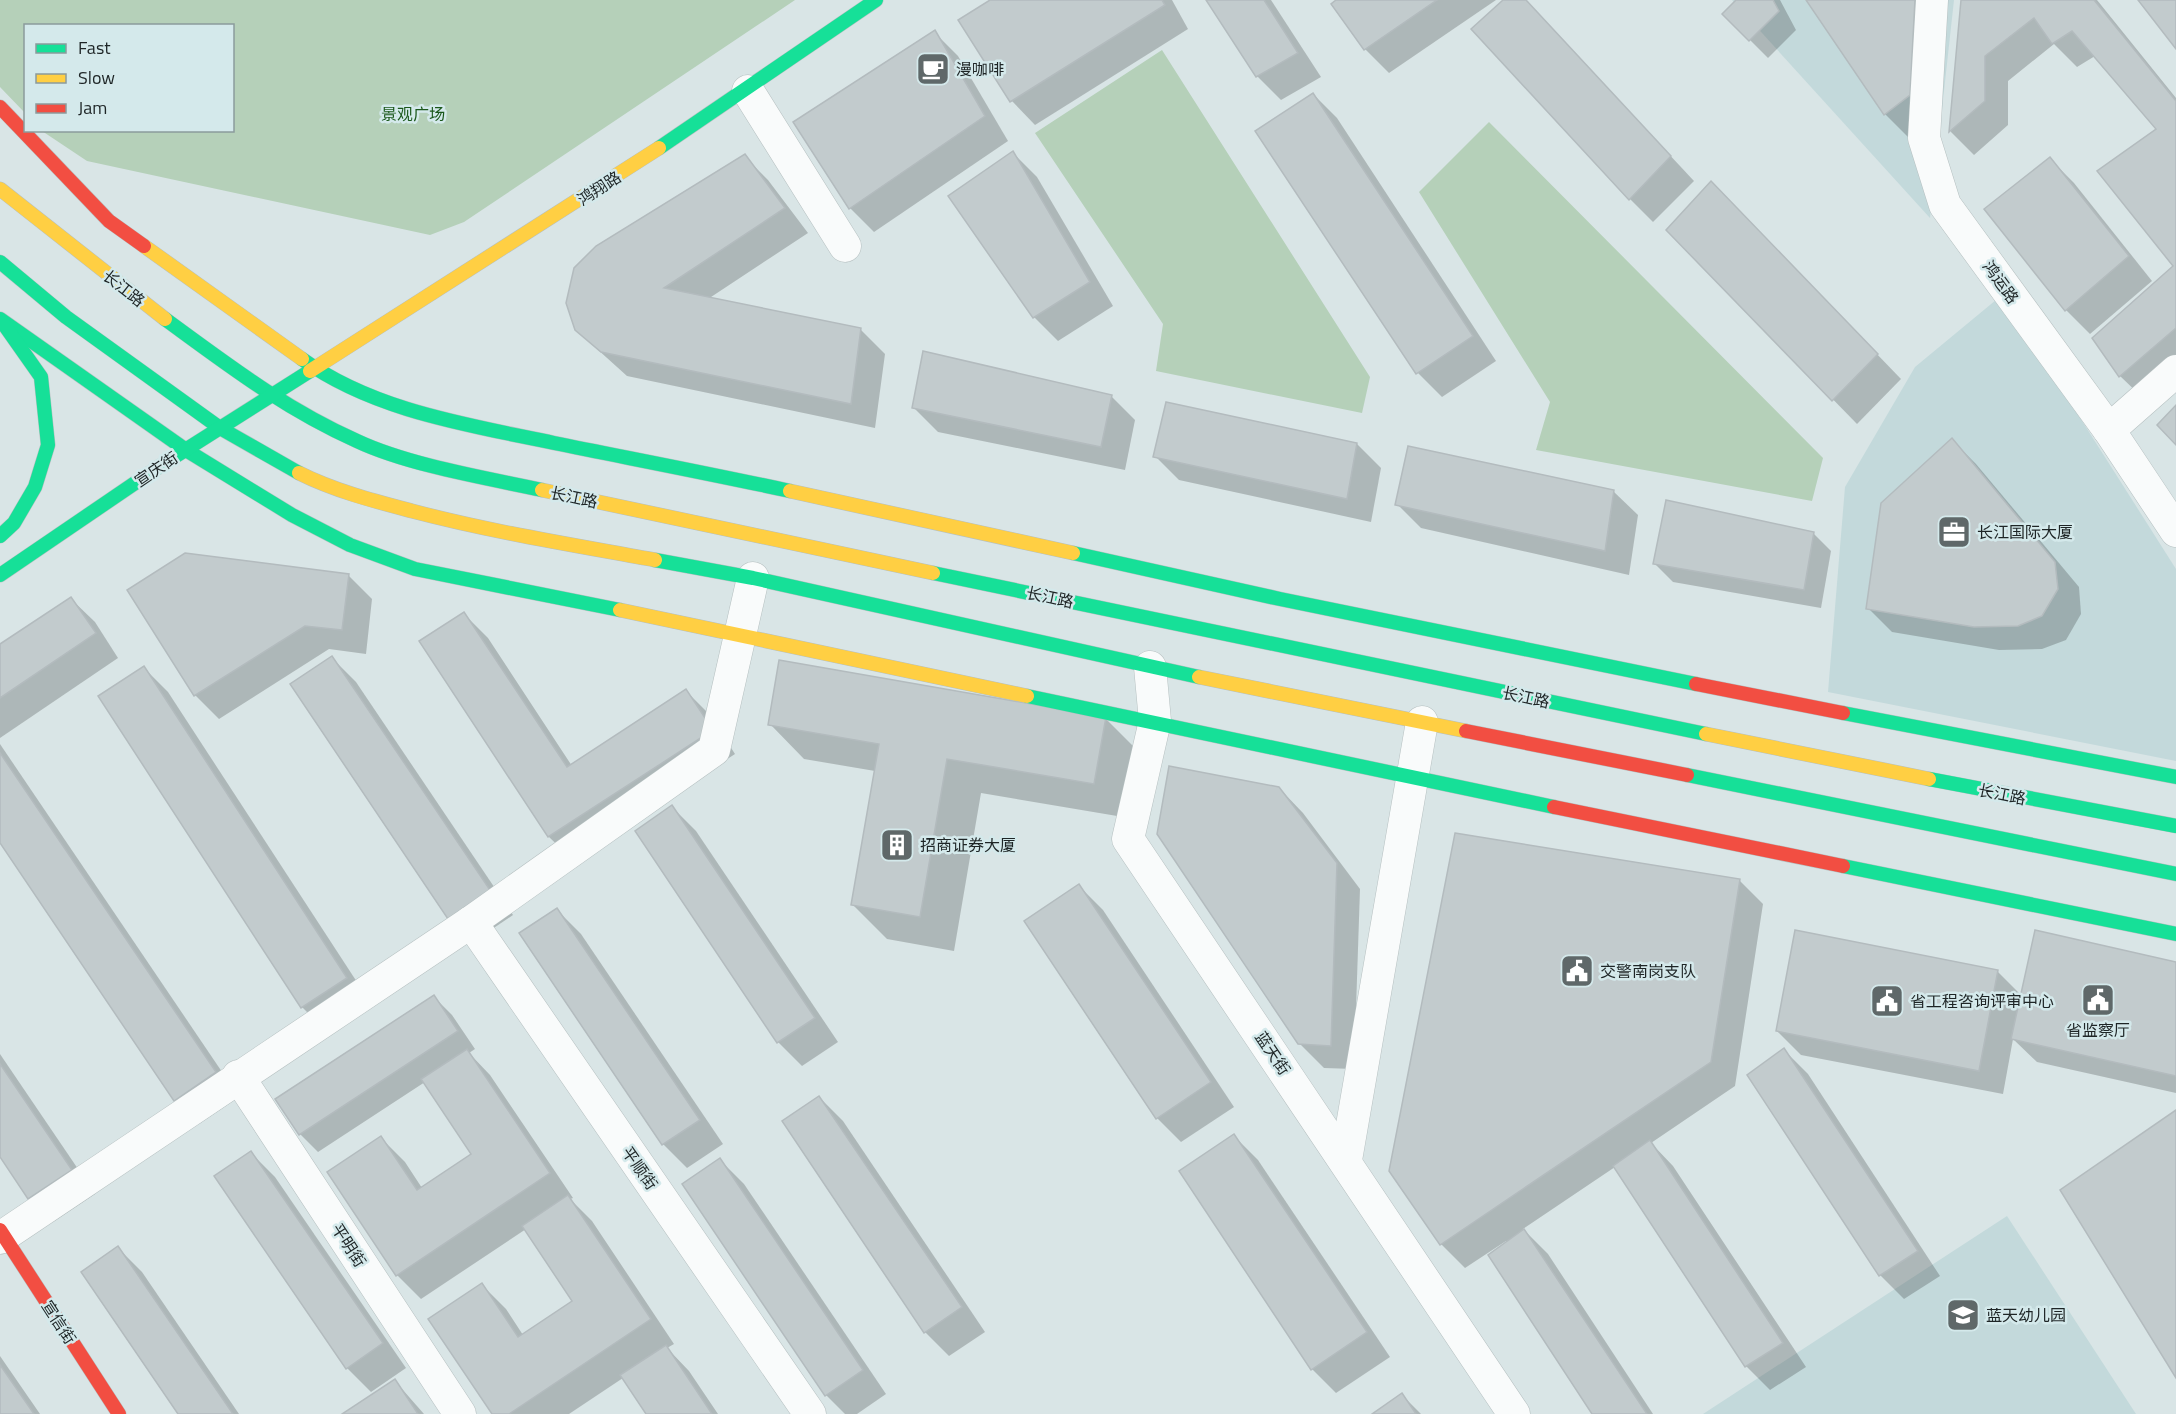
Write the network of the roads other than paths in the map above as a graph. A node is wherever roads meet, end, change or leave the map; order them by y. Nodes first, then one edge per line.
1 (876, 0) edge
2 (1932, 0) edge
3 (748, 91) junction
4 (0, 107) edge
5 (0, 189) edge
6 (845, 246) dead end
7 (0, 262) edge
8 (0, 319) edge
9 (316, 369) junction
10 (2176, 371) edge
11 (270, 396) junction
12 (220, 428) junction
13 (2109, 430) junction
14 (183, 451) junction
15 (2176, 531) edge
16 (0, 536) edge
17 (0, 575) edge
18 (753, 578) junction
19 (740, 634) junction
20 (1150, 667) junction
21 (1155, 721) junction
22 (1422, 722) junction
23 (2176, 777) edge
24 (1413, 778) junction
25 (2176, 826) edge
26 (2176, 874) edge
27 (471, 922) junction
28 (2176, 934) edge
29 (238, 1076) junction
30 (1346, 1160) junction
31 (1, 1234) edge
32 (118, 1414) edge
33 (460, 1414) edge
34 (810, 1414) edge
35 (1514, 1414) edge

1 - 3 main road, 鸿翔路
2 - 13 street, 鸿运路
3 - 6 street
3 - 9 main road, 鸿翔路
4 - 9 main road
5 - 11 main road, 长江路
7 - 12 main road
8 - 14 main road
8 - 16 main road
9 - 11 main road, 宣庆街
9 - 23 main road
10 - 13 street
11 - 12 main road, 宣庆街
11 - 25 main road, 长江路
12 - 14 main road, 宣庆街
12 - 18 main road
13 - 15 street, 鸿运路
14 - 17 main road, 宣庆街
14 - 19 main road
18 - 19 street
18 - 20 main road
19 - 21 main road
19 - 27 street
20 - 21 street, 蓝天街
20 - 22 main road
21 - 24 main road
21 - 30 street, 蓝天街
22 - 24 street
22 - 26 main road
24 - 28 main road
24 - 30 street
27 - 29 street
27 - 34 street, 平顺街
29 - 31 street
29 - 33 street, 平明街
30 - 35 street, 蓝天街
31 - 32 main road, 宣信街

